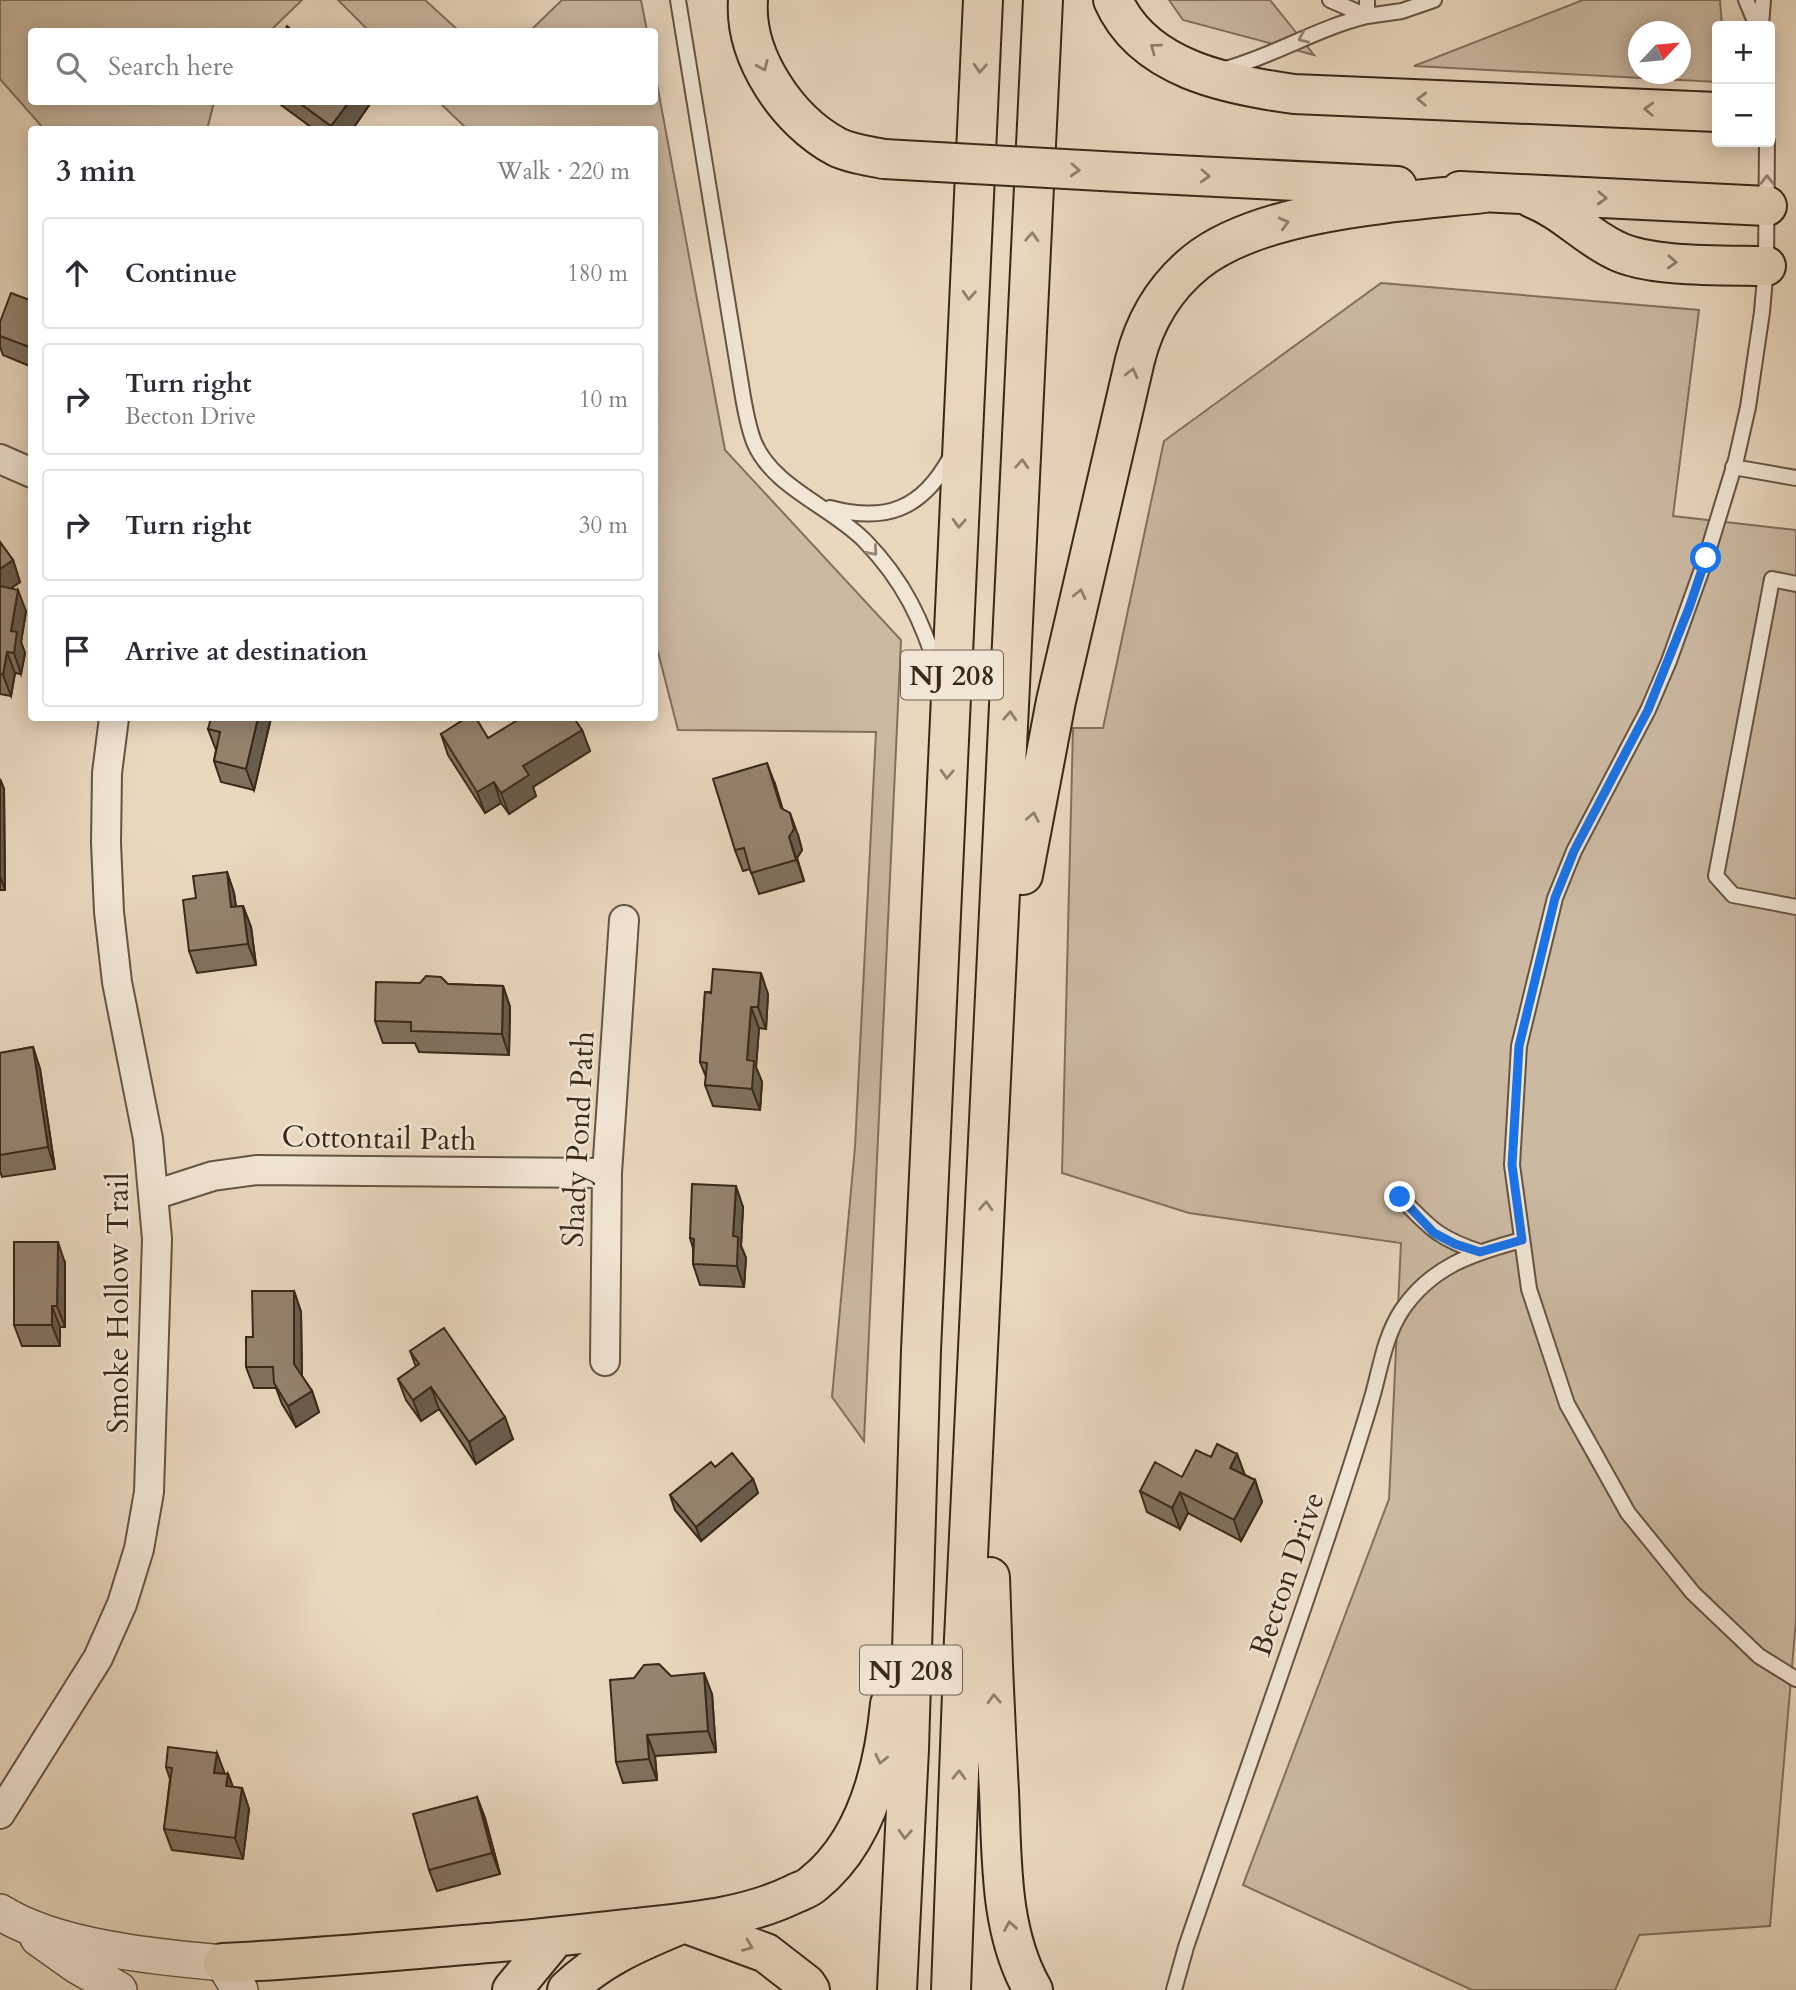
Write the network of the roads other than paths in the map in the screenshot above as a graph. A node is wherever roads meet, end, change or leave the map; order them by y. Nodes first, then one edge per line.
1 (678, 0) edge
2 (748, 0) edge
3 (983, 0) edge
4 (1043, 0) edge
5 (1113, 0) edge
6 (1330, 0) edge
7 (1367, 0) edge
8 (1434, 0) edge
9 (1746, 0) edge
10 (1763, 0) edge
11 (1367, 16) junction
12 (1756, 21) edge
13 (1760, 21) edge
14 (1189, 69) junction
15 (1712, 111) edge
16 (1767, 147) edge
17 (1485, 193) junction
18 (1524, 195) junction
19 (1767, 206) junction
20 (1766, 267) junction
21 (963, 429) junction
22 (0, 459) edge
23 (1733, 467) junction
24 (28, 471) edge
25 (1796, 478) edge
26 (822, 506) junction
27 (1796, 584) edge
28 (950, 719) junction
29 (114, 721) edge
30 (1796, 907) edge
31 (624, 920) dead end
32 (994, 1053) junction
33 (607, 1173) junction
34 (154, 1195) junction
35 (1400, 1197) dead end
36 (1522, 1240) junction
37 (1480, 1252) junction
38 (983, 1274) junction
39 (921, 1350) junction
40 (606, 1361) dead end
41 (1796, 1679) edge
42 (0, 1814) edge
43 (6, 1916) edge
44 (684, 1923) junction
45 (555, 1938) junction
46 (232, 1976) edge
47 (119, 1990) edge
48 (512, 1990) edge
49 (567, 1990) edge
50 (810, 1990) edge
51 (897, 1990) edge
52 (951, 1990) edge
53 (1032, 1990) edge
54 (1174, 1990) edge

1 - 26 lane
2 -> 17 highway, bridge
3 -> 21 highway, NJ 208
32 -> 4 highway, NJ 208
14 -> 5 highway
6 - 11 lane
7 - 11 lane
8 - 11 lane
9 - 12 lane
10 - 13 lane
11 -> 14 lane
15 -> 14 highway
19 -> 16 lane
17 - 18 highway
32 -> 17 highway
18 -> 19 highway
18 -> 20 highway
19 - 20 lane
20 - 23 lane
21 - 26 lane
21 -> 28 highway, NJ 208
22 - 24 street
23 - 25 lane
23 - 36 lane
26 -> 28 lane
27 - 30 lane
28 -> 39 highway, NJ 208
29 - 34 street, Smoke Hollow Trail
31 - 33 street, Shady Pond Path
38 -> 32 highway, NJ 208
33 - 34 street, Cottontail Path
33 - 40 street, Shady Pond Path
34 - 42 street, Smoke Hollow Trail
35 - 37 lane
36 - 37 lane, Becton Drive
36 - 41 lane
37 - 54 lane, Becton Drive
52 -> 38 highway, NJ 208
53 -> 38 highway
39 -> 44 highway
39 -> 51 highway, NJ 208
43 - 46 street
43 - 47 street
44 - 45 highway
44 - 49 highway
44 -> 50 highway
45 - 46 highway
45 - 48 highway

